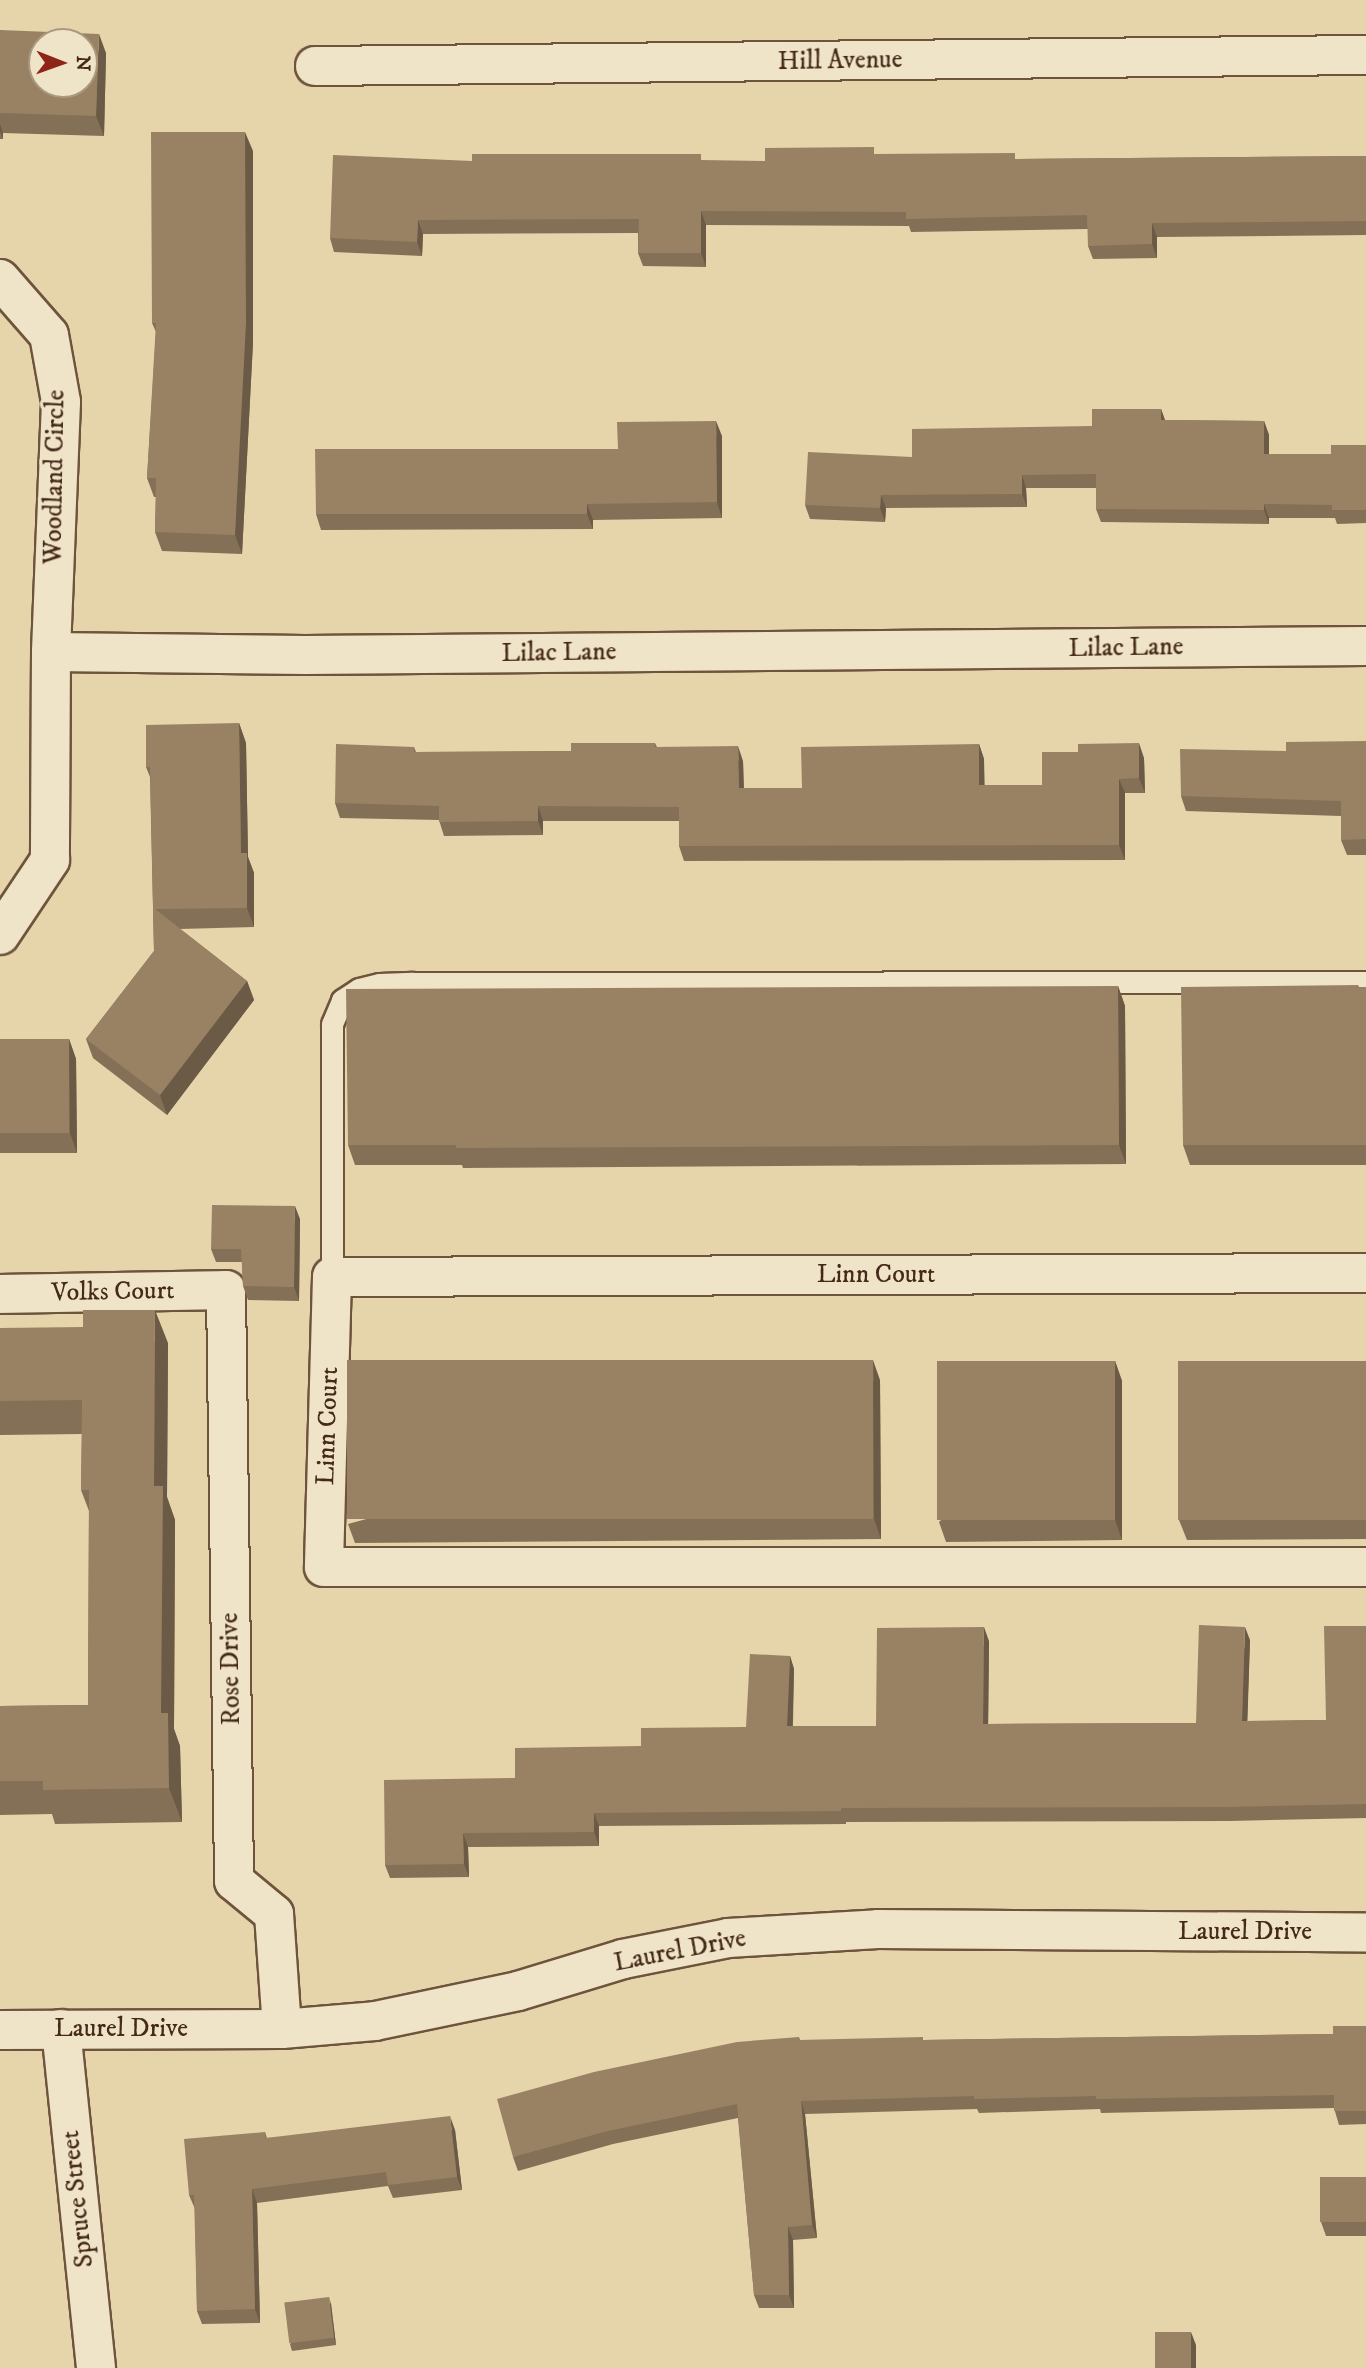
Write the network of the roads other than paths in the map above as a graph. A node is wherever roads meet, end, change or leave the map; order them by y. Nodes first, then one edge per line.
1 (1366, 55) edge
2 (315, 66) dead end
3 (0, 279) edge
4 (1366, 646) edge
5 (51, 652) junction
6 (0, 935) edge
7 (1366, 982) edge
8 (1366, 1273) edge
9 (332, 1277) junction
10 (226, 1290) joint
11 (0, 1294) edge
12 (1366, 1567) edge
13 (1366, 1932) edge
14 (61, 2029) junction
15 (282, 2029) junction
16 (0, 2030) edge
17 (96, 2368) edge

1 - 2 street, Hill Avenue
3 - 5 street, Woodland Circle
4 - 5 street, Lilac Lane
5 - 6 street
7 - 9 lane
8 - 9 street, Linn Court
9 - 12 street, Linn Court
10 - 11 street, Volks Court
10 - 15 street, Rose Drive
13 - 15 street, Laurel Drive
14 - 15 street, Laurel Drive
14 - 16 street, Laurel Drive
14 - 17 street, Spruce Street

